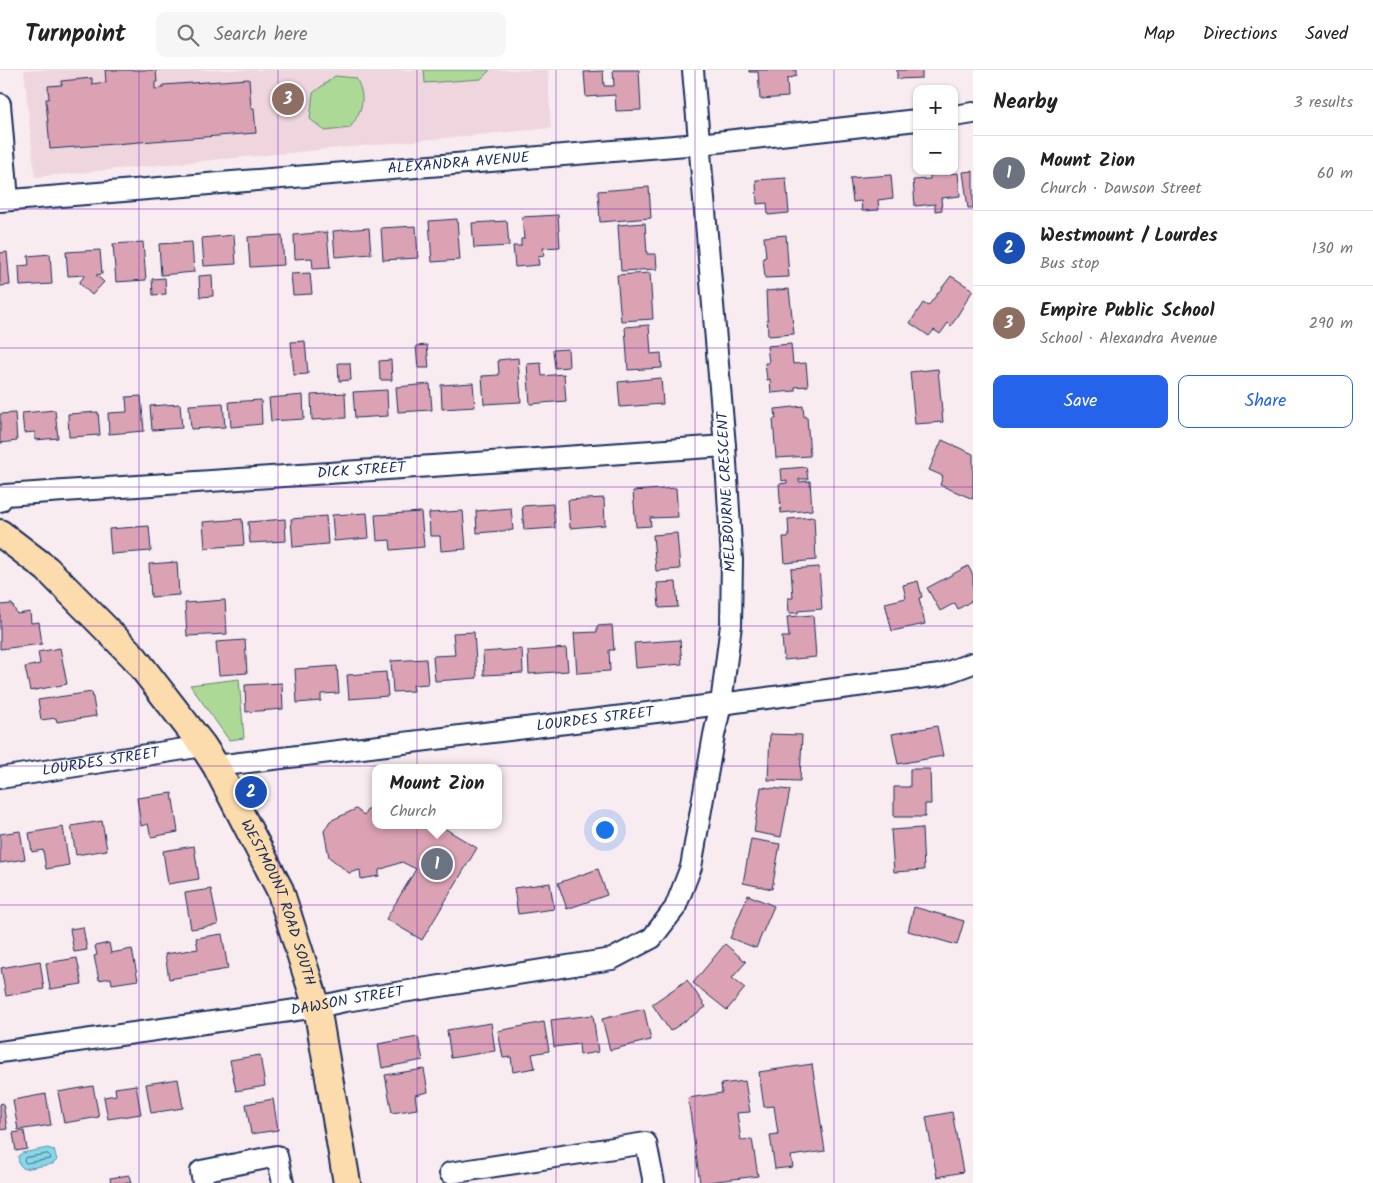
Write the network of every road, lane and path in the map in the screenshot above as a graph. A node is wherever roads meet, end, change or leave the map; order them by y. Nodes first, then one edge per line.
1 (693, 70) edge
2 (0, 104) edge
3 (973, 113) edge
4 (958, 115) edge
5 (913, 120) edge
6 (699, 144) junction
7 (4, 200) edge
8 (725, 446) junction
9 (0, 501) edge
10 (0, 533) edge
11 (973, 663) edge
12 (721, 704) junction
13 (210, 756) junction
14 (0, 778) edge
15 (675, 908) joint
16 (317, 1007) junction
17 (0, 1052) edge
18 (450, 1173) dead end
19 (203, 1183) edge
20 (282, 1183) edge
21 (347, 1183) edge
22 (654, 1183) edge

1 - 6 street, MELBOURNE CRESCENT
2 - 7 street
3 - 4 street
5 - 6 street, ALEXANDRA AVENUE
6 - 7 street, ALEXANDRA AVENUE
6 - 8 street, MELBOURNE CRESCENT
8 - 9 street, DICK STREET
8 - 12 street, MELBOURNE CRESCENT
10 - 13 main road, WESTMOUNT ROAD SOUTH
11 - 12 street, LOURDES STREET
12 - 13 street, LOURDES STREET
12 - 15 street, MELBOURNE CRESCENT
13 - 14 street, LOURDES STREET
13 - 16 main road, WESTMOUNT ROAD SOUTH
15 - 16 street, DAWSON STREET
16 - 17 street, DAWSON STREET
16 - 21 main road, WESTMOUNT ROAD SOUTH
18 - 22 street
19 - 20 street

